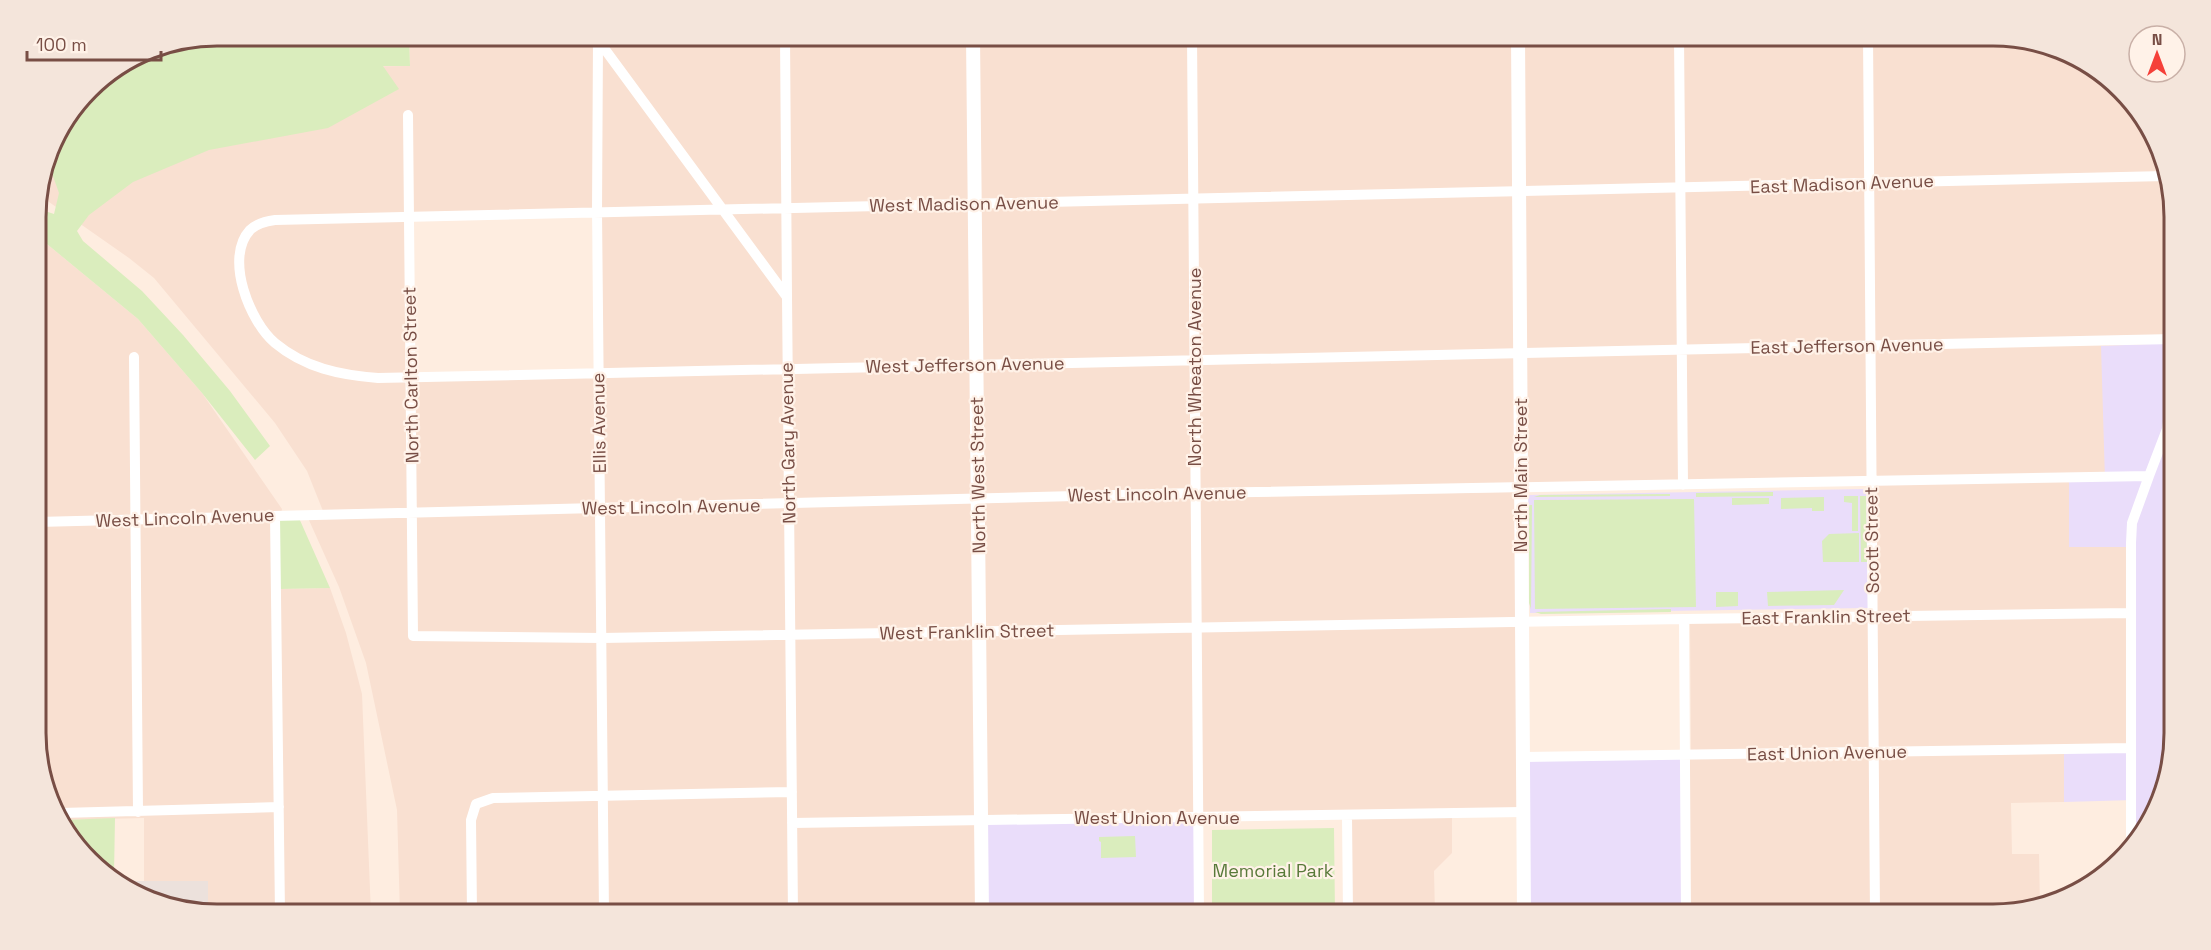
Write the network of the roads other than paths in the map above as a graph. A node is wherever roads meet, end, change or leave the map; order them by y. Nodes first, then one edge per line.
1 (597, 47) edge
2 (604, 47) edge
3 (785, 47) edge
4 (973, 47) edge
5 (1192, 47) edge
6 (1518, 47) edge
7 (1679, 47) edge
8 (1868, 47) edge
9 (408, 115) dead end
10 (2159, 176) edge
11 (1869, 182) junction
12 (1680, 188) junction
13 (1519, 192) junction
14 (1194, 200) junction
15 (975, 203) junction
16 (723, 208) junction
17 (785, 208) junction
18 (597, 212) junction
19 (409, 216) junction
20 (787, 297) junction
21 (2164, 339) edge
22 (1871, 346) junction
23 (1681, 350) junction
24 (1520, 353) junction
25 (134, 357) dead end
26 (1195, 360) junction
27 (976, 365) junction
28 (787, 369) junction
29 (599, 374) junction
30 (411, 378) junction
31 (2164, 438) edge
32 (2149, 476) junction
33 (1872, 481) junction
34 (1683, 485) junction
35 (1521, 488) junction
36 (1196, 493) junction
37 (978, 498) junction
38 (788, 503) junction
39 (600, 508) junction
40 (412, 513) junction
41 (275, 516) junction
42 (135, 520) junction
43 (46, 522) edge
44 (2130, 613) junction
45 (1873, 617) junction
46 (1684, 619) junction
47 (1522, 623) junction
48 (1197, 627) junction
49 (979, 633) junction
50 (790, 634) junction
51 (413, 636) joint
52 (602, 638) junction
53 (2131, 748) junction
54 (1874, 752) junction
55 (1685, 754) junction
56 (1523, 757) junction
57 (792, 792) junction
58 (603, 796) junction
59 (279, 807) junction
60 (138, 812) junction
61 (1523, 812) junction
62 (67, 813) edge
63 (1347, 816) junction
64 (1198, 818) junction
65 (981, 819) junction
66 (792, 823) junction
67 (2132, 832) edge
68 (1199, 903) edge
69 (1348, 903) edge
70 (1524, 903) edge
71 (1686, 903) edge
72 (1875, 903) edge
73 (280, 904) edge
74 (472, 904) edge
75 (604, 904) edge
76 (793, 904) edge
77 (982, 904) edge

1 - 18 street, Ellis Avenue
2 - 16 street
3 - 17 street, North Gary Avenue
4 - 15 street, North West Street
5 - 14 street, North Wheaton Avenue
6 - 13 street, North Main Street
7 - 12 street
8 - 11 street, Scott Street
9 - 19 street, North Carlton Street
10 - 11 street, East Madison Avenue
11 - 12 street, East Madison Avenue
11 - 22 street, Scott Street
12 - 13 street, East Madison Avenue
12 - 23 street
13 - 14 street, West Madison Avenue
13 - 24 street, North Main Street
14 - 15 street, West Madison Avenue
14 - 26 street, North Wheaton Avenue
15 - 17 street, West Madison Avenue
15 - 27 street, North West Street
16 - 17 street, West Madison Avenue
16 - 18 street, West Madison Avenue
16 - 20 street
17 - 20 street, North Gary Avenue
18 - 19 street, West Madison Avenue
18 - 29 street, Ellis Avenue
19 - 30 street, North Carlton Street
19 - 30 street, West Madison Avenue
20 - 28 street, North Gary Avenue
21 - 22 street, East Jefferson Avenue
22 - 23 street, East Jefferson Avenue
22 - 33 street, Scott Street
23 - 24 street, East Jefferson Avenue
23 - 34 street
24 - 26 street, West Jefferson Avenue
24 - 35 street, North Main Street
25 - 42 street
26 - 27 street, West Jefferson Avenue
26 - 36 street, North Wheaton Avenue
27 - 28 street, West Jefferson Avenue
27 - 37 street, North West Street
28 - 29 street, West Jefferson Avenue
28 - 38 street, North Gary Avenue
29 - 30 street, West Jefferson Avenue
29 - 39 street, Ellis Avenue
30 - 40 street, North Carlton Street
31 - 32 street
32 - 33 street, West Lincoln Avenue
32 - 44 street
33 - 34 street, West Lincoln Avenue
33 - 45 street, Scott Street
34 - 35 street, West Lincoln Avenue
35 - 36 street, West Lincoln Avenue
35 - 47 street, North Main Street
36 - 37 street, West Lincoln Avenue
36 - 48 street, North Wheaton Avenue
37 - 38 street, West Lincoln Avenue
37 - 49 street, North West Street
38 - 39 street, West Lincoln Avenue
38 - 50 street, North Gary Avenue
39 - 40 street, West Lincoln Avenue
39 - 52 street, Ellis Avenue
40 - 41 street, West Lincoln Avenue
40 - 51 street, North Carlton Street
41 - 42 street, West Lincoln Avenue
41 - 59 street
42 - 43 street, West Lincoln Avenue
42 - 60 street
44 - 45 street, East Franklin Street
44 - 53 street
45 - 46 street, East Franklin Street
45 - 54 street, Scott Street
46 - 47 street, East Franklin Street
46 - 55 street
47 - 48 street, West Franklin Street
47 - 56 street, North Main Street
48 - 49 street, West Franklin Street
48 - 64 street, North Wheaton Avenue
49 - 50 street, West Franklin Street
49 - 65 street, North West Street
50 - 52 street, West Franklin Street
50 - 57 street, North Gary Avenue
51 - 52 street, West Franklin Street
52 - 58 street, Ellis Avenue
53 - 54 street, East Union Avenue
53 - 67 street
54 - 55 street, East Union Avenue
54 - 72 street, Scott Street
55 - 56 street, East Union Avenue
55 - 71 street
56 - 61 street, North Main Street
57 - 58 street
57 - 66 street, North Gary Avenue
58 - 74 street
58 - 75 street, Ellis Avenue
59 - 60 street
59 - 73 street
60 - 62 street
61 - 63 street, West Union Avenue
61 - 70 street, North Main Street
63 - 64 street, West Union Avenue
63 - 69 street
64 - 65 street, West Union Avenue
64 - 68 street, North Wheaton Avenue
65 - 66 street, West Union Avenue
65 - 77 street, North West Street
66 - 76 street, North Gary Avenue

